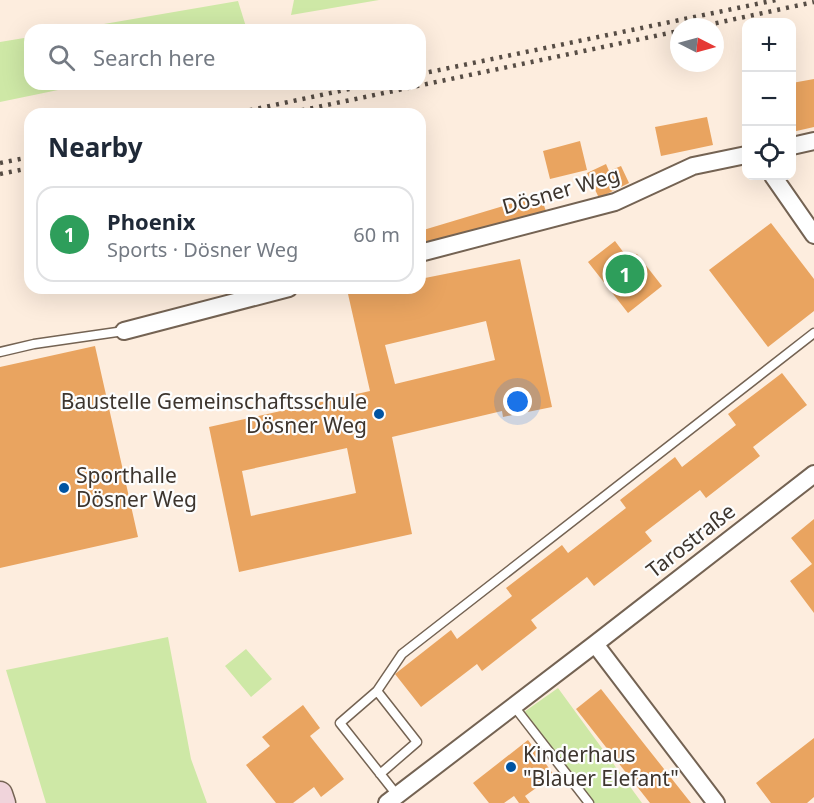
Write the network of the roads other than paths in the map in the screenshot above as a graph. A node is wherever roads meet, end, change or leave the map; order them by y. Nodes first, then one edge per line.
1 (814, 141) edge
2 (796, 145) edge
3 (742, 156) edge
4 (776, 180) edge
5 (814, 235) edge
6 (426, 251) edge
7 (266, 294) edge
8 (124, 331) joint
9 (814, 333) edge
10 (0, 352) edge
11 (814, 474) edge
12 (595, 644) junction
13 (377, 690) junction
14 (513, 705) junction
15 (380, 774) junction
16 (0, 794) edge
17 (392, 799) edge
18 (3, 803) edge
19 (589, 803) edge
20 (716, 803) edge

1 - 2 street
3 - 6 street, Dösner Weg
4 - 5 street
7 - 8 street
8 - 10 lane
9 - 13 lane
11 - 12 street, Tarostraße
12 - 14 street, Tarostraße
12 - 20 street
13 - 15 lane
13 - 15 lane
14 - 17 street, Tarostraße
14 - 19 lane
15 - 17 lane
16 - 18 main road

